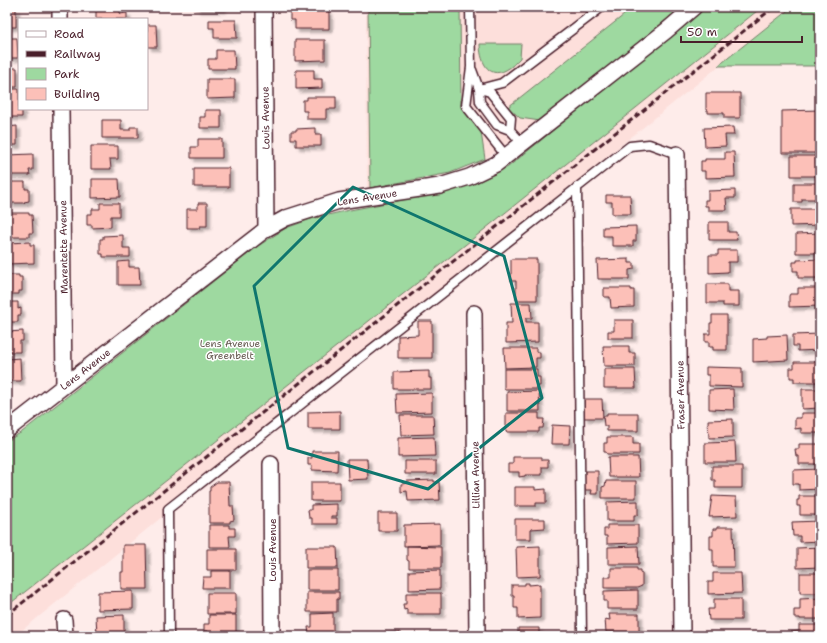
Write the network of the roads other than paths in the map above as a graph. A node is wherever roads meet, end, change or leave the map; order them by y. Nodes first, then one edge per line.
1 (60, 7) edge
2 (264, 7) edge
3 (470, 7) edge
4 (602, 7) edge
5 (694, 7) edge
6 (60, 18) edge
7 (471, 67) junction
8 (479, 89) junction
9 (61, 110) edge
10 (510, 130) junction
11 (522, 143) junction
12 (677, 154) joint
13 (506, 156) junction
14 (577, 187) junction
15 (266, 228) junction
16 (474, 313) dead end
17 (64, 385) junction
18 (7, 430) edge
19 (271, 464) dead end
20 (64, 620) dead end
21 (64, 636) edge
22 (170, 636) edge
23 (272, 636) edge
24 (477, 636) edge
25 (582, 636) edge
26 (682, 636) edge

1 - 6 street
2 - 15 street, Louis Avenue
3 - 7 lane
4 - 8 lane
5 - 11 street, Lens Avenue
7 - 8 lane
7 - 13 lane
8 - 10 lane
8 - 10 lane
9 - 17 street, Marentette Avenue
10 - 11 lane
11 - 13 street, Lens Avenue
12 - 14 lane
12 - 26 street, Fraser Avenue
13 - 15 street, Lens Avenue
14 - 22 lane
14 - 25 lane
15 - 17 street, Lens Avenue
16 - 24 street, Lillian Avenue
17 - 18 street, Lens Avenue
19 - 23 street, Louis Avenue
20 - 21 street

